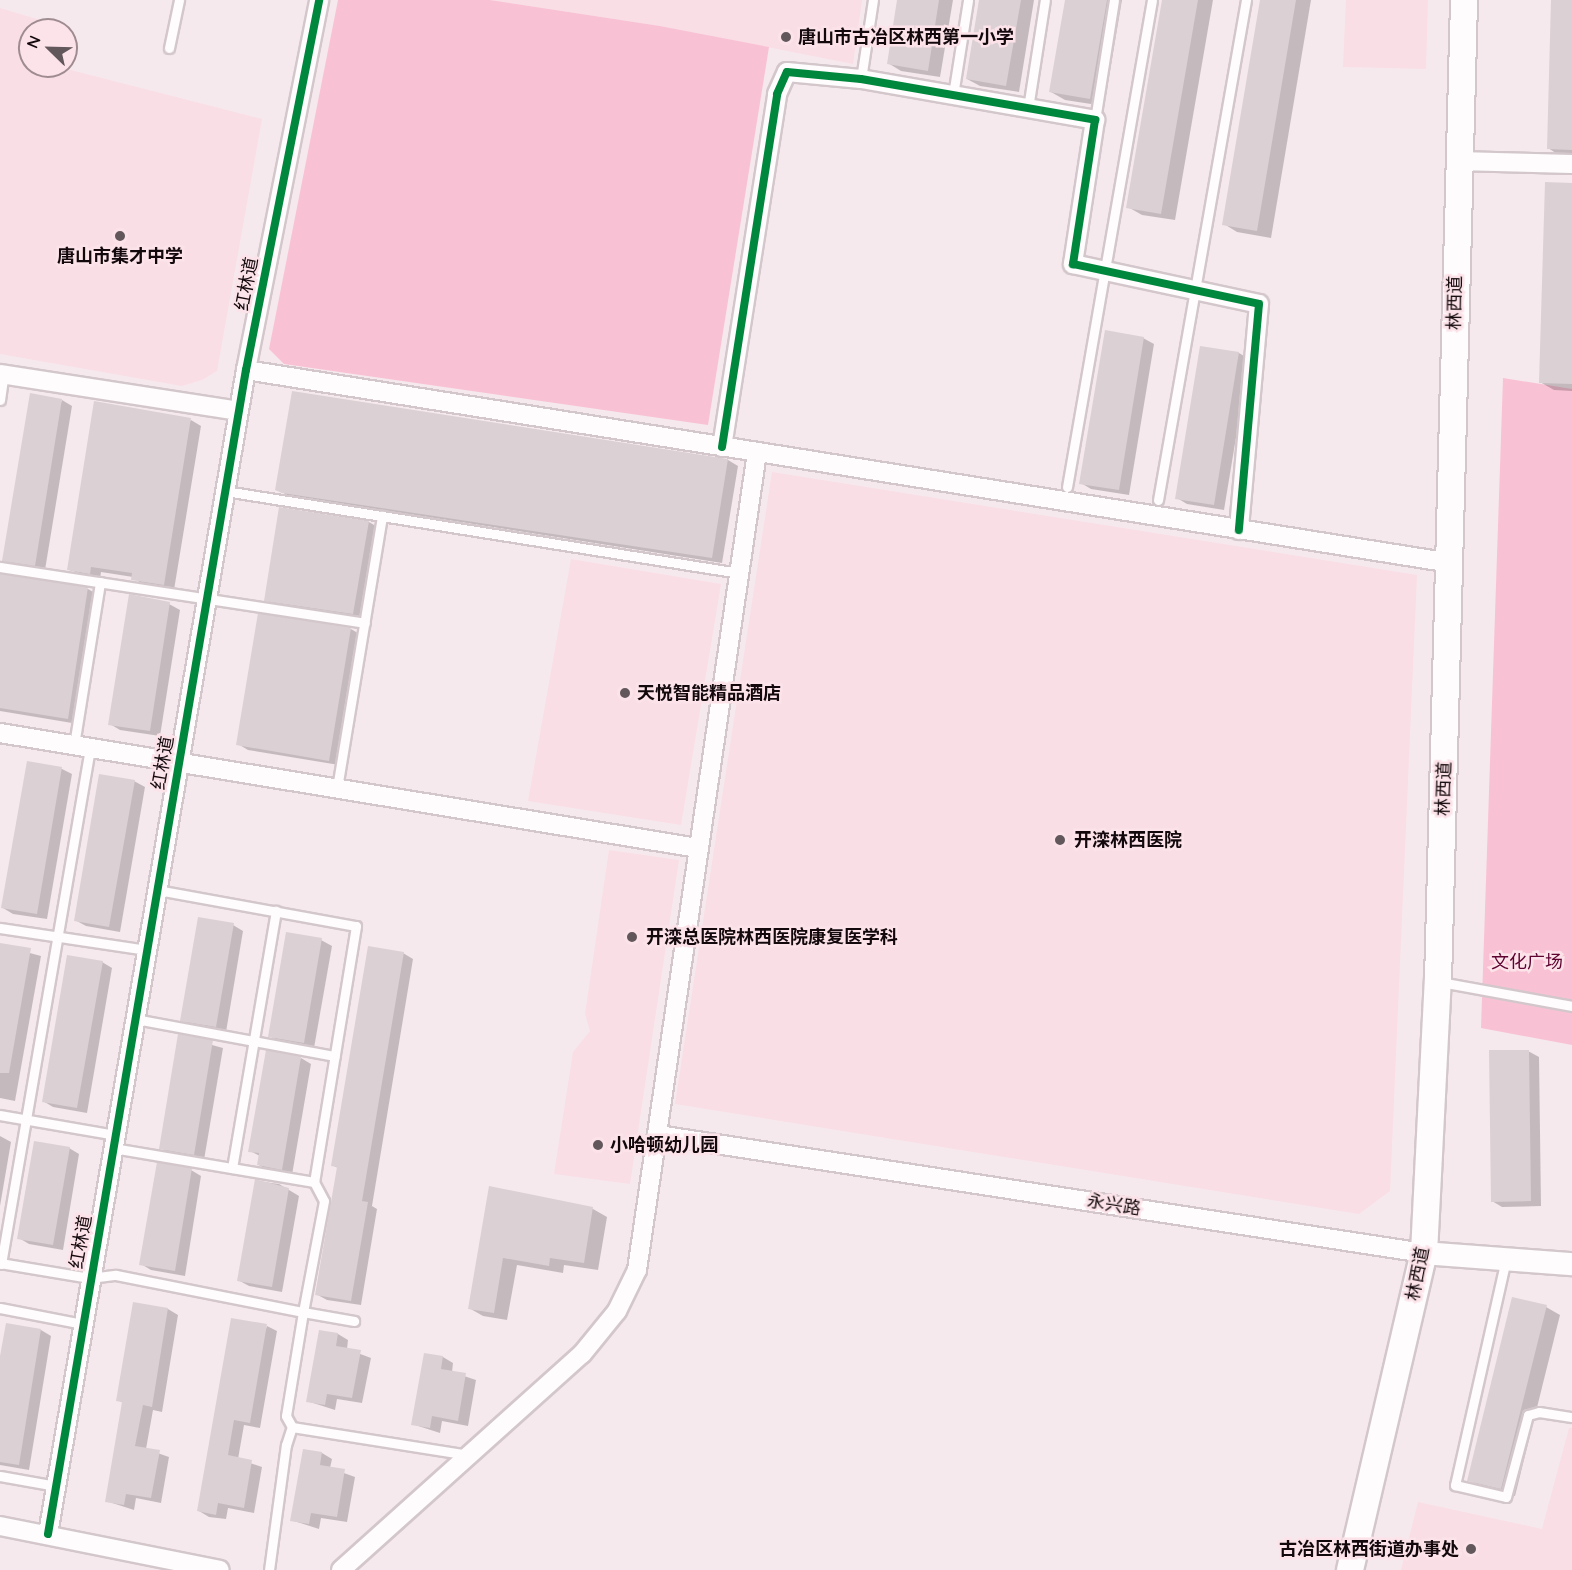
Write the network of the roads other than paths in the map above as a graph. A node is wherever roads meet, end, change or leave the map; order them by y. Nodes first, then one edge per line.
1 (179, 0) edge
2 (319, 0) edge
3 (873, 0) edge
4 (968, 0) edge
5 (1045, 0) edge
6 (1114, 0) edge
7 (1152, 0) edge
8 (1246, 0) edge
9 (1464, 0) edge
10 (169, 48) dead end
11 (861, 80) junction
12 (953, 95) junction
13 (1028, 108) junction
14 (1095, 120) junction
15 (1458, 161) junction
16 (1572, 164) edge
17 (1103, 274) junction
18 (1196, 293) junction
19 (246, 370) junction
20 (1, 372) edge
21 (0, 400) edge
22 (238, 411) junction
23 (722, 447) junction
24 (757, 452) junction
25 (1067, 487) dead end
26 (225, 491) junction
27 (1158, 500) dead end
28 (382, 516) junction
29 (1239, 530) junction
30 (1451, 563) junction
31 (0, 567) edge
32 (739, 573) junction
33 (100, 582) junction
34 (207, 598) junction
35 (365, 622) junction
36 (0, 733) edge
37 (82, 746) junction
38 (179, 762) junction
39 (337, 788) junction
40 (698, 848) junction
41 (157, 890) junction
42 (276, 911) junction
43 (0, 928) edge
44 (58, 937) junction
45 (147, 950) junction
46 (1438, 981) junction
47 (1572, 1006) edge
48 (135, 1019) junction
49 (254, 1041) junction
50 (335, 1056) junction
51 (0, 1115) edge
52 (27, 1120) junction
53 (658, 1135) junction
54 (114, 1142) junction
55 (232, 1168) junction
56 (314, 1182) junction
57 (1424, 1253) junction
58 (1506, 1259) junction
59 (1, 1264) edge
60 (1572, 1264) edge
61 (90, 1278) junction
62 (0, 1308) edge
63 (303, 1312) junction
64 (354, 1321) dead end
65 (83, 1324) junction
66 (1572, 1417) edge
67 (292, 1427) junction
68 (469, 1455) junction
69 (0, 1476) edge
70 (56, 1486) junction
71 (0, 1526) edge
72 (48, 1534) junction
73 (220, 1570) edge
74 (269, 1570) edge
75 (340, 1570) edge
76 (1350, 1570) edge

1 - 10 lane
2 - 19 street, 红林道
3 - 11 lane
4 - 12 lane
5 - 13 lane
6 - 14 lane
7 - 17 lane
8 - 18 lane
9 - 15 main road, 林西道
11 - 12 street
11 - 23 street
12 - 13 street
13 - 14 street
14 - 17 street
15 - 16 street
15 - 30 main road, 林西道
17 - 18 street
17 - 25 lane
18 - 27 lane
18 - 29 street
19 - 22 street, 红林道
19 - 23 street
20 - 21 lane
20 - 22 street
22 - 26 street, 红林道
23 - 24 street
24 - 29 street
24 - 32 street
26 - 28 lane
26 - 34 street, 红林道
28 - 32 lane
28 - 35 lane
29 - 30 street
30 - 46 main road, 林西道
31 - 33 lane
32 - 40 street
33 - 34 lane
33 - 37 lane
34 - 35 lane
34 - 38 street, 红林道
35 - 39 lane
36 - 37 street
37 - 38 street
37 - 44 lane
38 - 39 street
38 - 41 street, 红林道
39 - 40 street
40 - 53 street
41 - 42 lane
41 - 45 street, 红林道
42 - 49 lane
42 - 50 lane
43 - 44 lane
44 - 45 lane
44 - 52 lane
45 - 48 street, 红林道
46 - 47 lane
46 - 57 main road, 林西道
48 - 49 lane
48 - 54 street, 红林道
49 - 50 lane
49 - 55 lane
50 - 56 lane
51 - 52 lane
52 - 54 lane
52 - 59 lane
53 - 57 street, 永兴路
53 - 68 street
54 - 55 lane
54 - 61 street, 红林道
55 - 56 lane
56 - 63 lane
57 - 58 street, 永兴路
57 - 76 main road, 林西道
58 - 60 street, 永兴路
58 - 66 lane
59 - 61 lane
61 - 63 lane
61 - 65 street, 红林道
62 - 65 lane
63 - 64 lane
63 - 67 lane
65 - 70 street, 红林道
67 - 68 lane
67 - 74 lane
68 - 75 street
69 - 70 lane
70 - 72 street, 红林道
71 - 72 street
72 - 73 street

